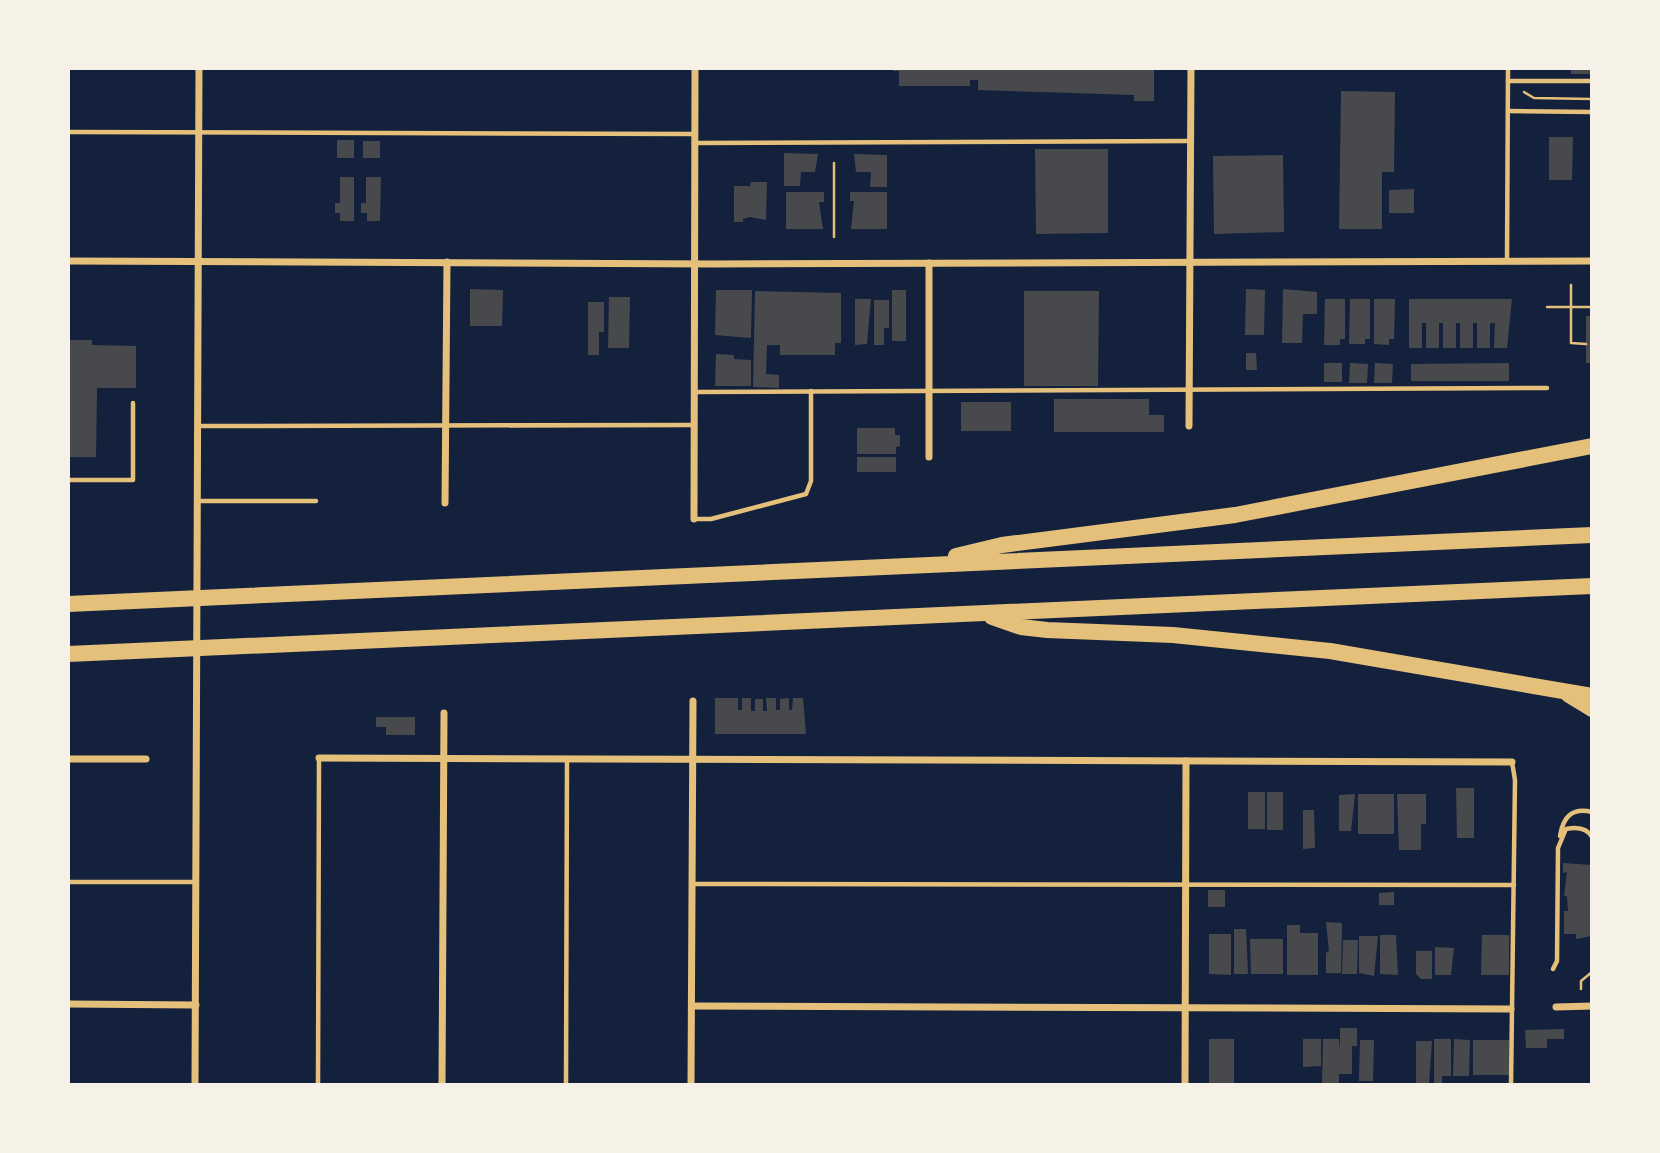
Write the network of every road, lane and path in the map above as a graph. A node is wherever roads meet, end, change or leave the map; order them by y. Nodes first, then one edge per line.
1 (199, 68) edge
2 (695, 68) edge
3 (1191, 68) edge
4 (1508, 68) edge
5 (1508, 80) junction
6 (1592, 81) edge
7 (1520, 86) dead end
8 (1592, 99) edge
9 (1507, 111) junction
10 (1592, 113) edge
11 (68, 132) edge
12 (200, 133) junction
13 (694, 138) junction
14 (1190, 141) junction
15 (834, 163) dead end
16 (834, 237) dead end
17 (68, 261) edge
18 (199, 261) junction
19 (1507, 261) junction
20 (1592, 261) edge
21 (447, 262) junction
22 (1189, 262) junction
23 (929, 263) junction
24 (694, 264) junction
25 (1572, 285) dead end
26 (1547, 307) dead end
27 (1571, 307) junction
28 (1592, 307) edge
29 (1586, 344) dead end
30 (1547, 388) dead end
31 (1188, 390) junction
32 (811, 391) junction
33 (929, 391) junction
34 (694, 392) junction
35 (132, 403) dead end
36 (694, 425) junction
37 (197, 426) junction
38 (446, 426) junction
39 (1189, 426) dead end
40 (1591, 446) edge
41 (929, 457) dead end
42 (68, 480) edge
43 (197, 501) junction
44 (316, 502) dead end
45 (445, 503) dead end
46 (694, 519) joint
47 (1592, 536) edge
48 (919, 565) junction
49 (1592, 586) edge
50 (68, 604) edge
51 (983, 613) junction
52 (68, 654) edge
53 (1561, 691) junction
54 (1592, 696) edge
55 (692, 701) dead end
56 (1592, 709) edge
57 (444, 713) dead end
58 (319, 758) joint
59 (68, 759) edge
60 (146, 759) dead end
61 (444, 759) junction
62 (567, 759) junction
63 (692, 760) junction
64 (1186, 761) junction
65 (1512, 762) joint
66 (1592, 812) edge
67 (1592, 837) edge
68 (1558, 848) junction
69 (68, 882) edge
70 (197, 882) junction
71 (692, 884) junction
72 (1186, 884) junction
73 (1514, 884) junction
74 (1553, 969) dead end
75 (1592, 972) edge
76 (1581, 989) dead end
77 (68, 1004) edge
78 (196, 1005) junction
79 (692, 1006) junction
80 (1592, 1006) edge
81 (1556, 1007) dead end
82 (1185, 1008) junction
83 (1511, 1009) junction
84 (195, 1085) edge
85 (318, 1085) edge
86 (442, 1085) edge
87 (566, 1085) edge
88 (691, 1085) edge
89 (1185, 1085) edge
90 (1511, 1085) edge

1 - 12 street
2 - 13 street
3 - 14 street
4 - 5 lane
5 - 6 lane
5 - 9 lane
7 - 8 path
9 - 10 lane
9 - 19 lane
11 - 12 lane
12 - 13 lane
12 - 18 street
13 - 14 lane
13 - 24 street
14 - 22 street
15 - 16 path
17 - 18 street
18 - 21 street
18 - 37 street
19 - 20 street
19 - 22 street
21 - 24 street
21 - 38 street
22 - 23 street
22 - 31 street
23 - 24 street
23 - 33 street
24 - 34 street
25 - 27 path
26 - 27 path
27 - 28 path
27 - 29 path
30 - 31 lane
31 - 33 lane
31 - 39 street
32 - 33 lane
32 - 34 lane
32 - 46 lane
33 - 41 street
34 - 36 street
35 - 42 lane
36 - 38 lane
36 - 46 street
37 - 38 lane
37 - 43 street
38 - 45 street
40 - 48 highway
43 - 44 lane
43 - 70 street
47 - 48 highway
48 - 50 highway
49 - 51 highway
51 - 52 highway
51 - 53 highway
53 - 54 highway
53 - 56 highway
55 - 63 street
57 - 61 street
58 - 61 street
58 - 85 lane
59 - 60 street
61 - 62 street
61 - 86 street
62 - 63 street
62 - 87 lane
63 - 64 street
63 - 71 street
64 - 65 street
64 - 72 street
65 - 73 lane
66 - 68 lane
67 - 68 lane
68 - 74 lane
69 - 70 lane
70 - 78 street
71 - 72 lane
71 - 79 street
72 - 73 lane
72 - 82 street
73 - 83 lane
75 - 76 path
77 - 78 street
78 - 84 street
79 - 82 street
79 - 88 street
80 - 81 street
82 - 83 street
82 - 89 street
83 - 90 lane

